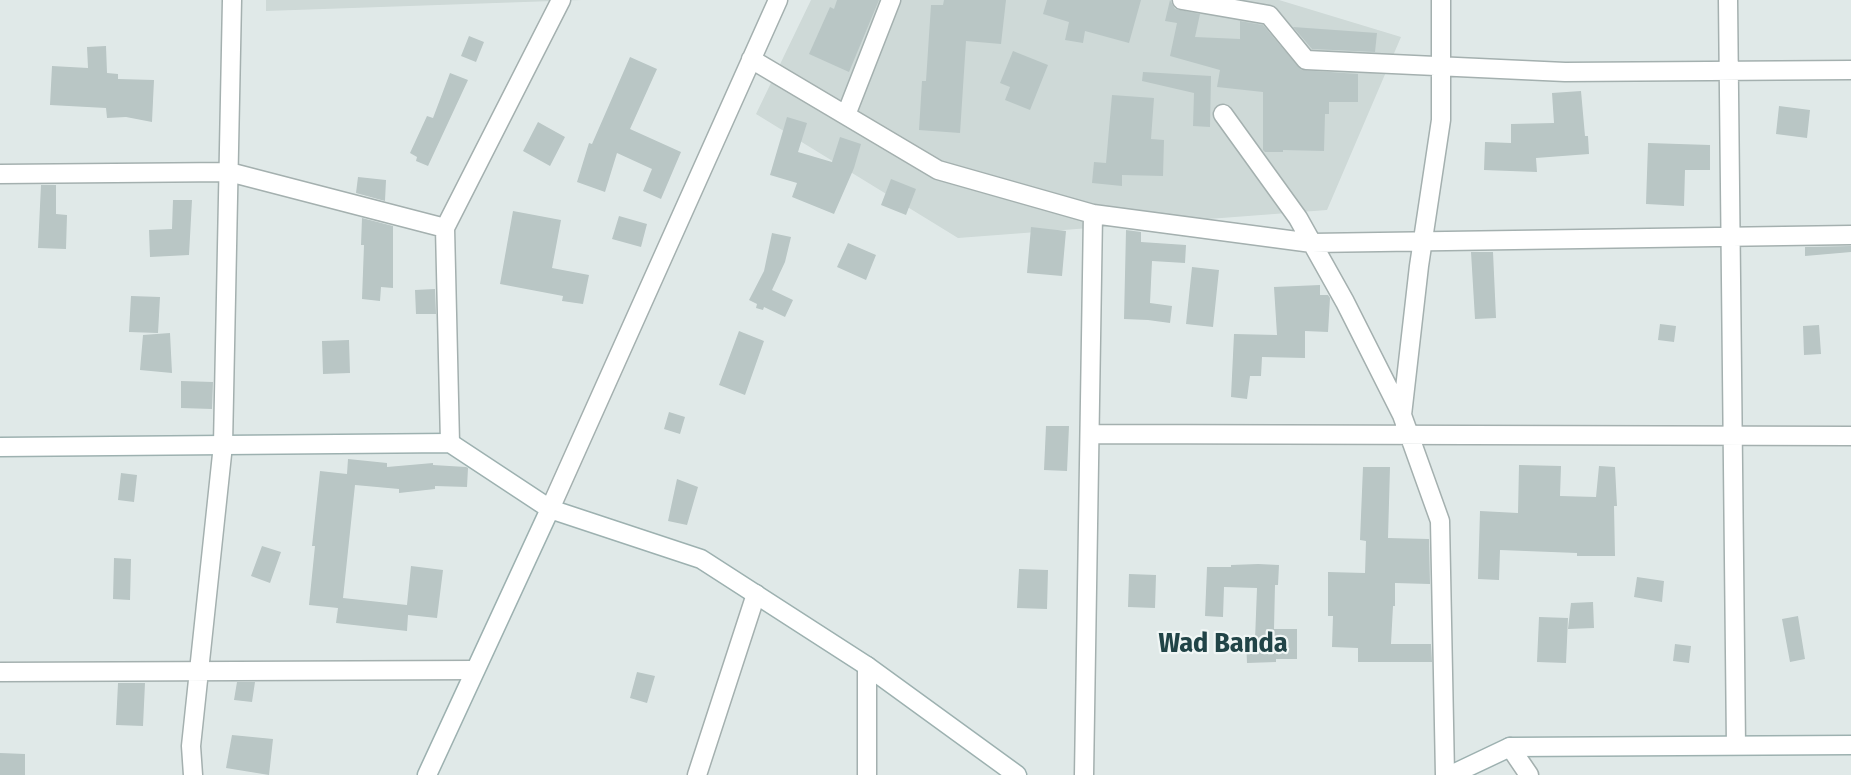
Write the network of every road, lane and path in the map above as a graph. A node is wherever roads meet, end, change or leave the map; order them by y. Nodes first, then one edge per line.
1 (232, 0) edge
2 (561, 0) edge
3 (778, 0) edge
4 (891, 0) edge
5 (1182, 0) edge
6 (1441, 0) edge
7 (1728, 0) edge
8 (751, 59) junction
9 (1442, 66) junction
10 (1851, 70) edge
11 (1729, 71) junction
12 (1223, 114) dead end
13 (846, 115) junction
14 (229, 172) junction
15 (0, 174) edge
16 (1093, 214) junction
17 (445, 228) junction
18 (1851, 235) edge
19 (1730, 237) junction
20 (1422, 242) junction
21 (1311, 243) junction
22 (1402, 415) junction
23 (1090, 434) junction
24 (1409, 435) junction
25 (1733, 435) junction
26 (1851, 436) edge
27 (450, 444) junction
28 (223, 445) junction
29 (0, 447) edge
30 (550, 509) junction
31 (756, 594) junction
32 (867, 666) junction
33 (475, 670) junction
34 (200, 671) junction
35 (0, 672) edge
36 (1851, 744) edge
37 (1736, 746) junction
38 (1510, 747) junction
39 (193, 775) edge
40 (427, 775) edge
41 (697, 775) edge
42 (867, 775) edge
43 (1017, 775) edge
44 (1084, 775) edge
45 (1445, 775) edge
46 (1451, 775) edge
47 (1529, 775) edge

1 - 14 street
2 - 17 street
3 - 8 street
4 - 13 street
5 - 9 street
6 - 9 street
7 - 11 street
8 - 13 street
8 - 30 street
9 - 11 street
9 - 20 street
10 - 11 street
11 - 19 street
12 - 21 street
13 - 16 street
14 - 15 street
14 - 17 street
14 - 28 street
16 - 21 street
16 - 23 street
17 - 27 street
18 - 19 street
19 - 20 street
19 - 25 street
20 - 21 street
20 - 22 street
21 - 22 street
22 - 24 street
23 - 24 street
23 - 44 street
24 - 25 street
24 - 45 street
25 - 26 street
25 - 37 street
27 - 28 street
27 - 30 street
28 - 29 street
28 - 34 street
30 - 31 street
30 - 33 street
31 - 32 street
31 - 41 street
32 - 42 street
32 - 43 street
33 - 34 street
33 - 40 street
34 - 35 street
34 - 39 street
36 - 37 street
37 - 38 street
38 - 46 street
38 - 47 street

